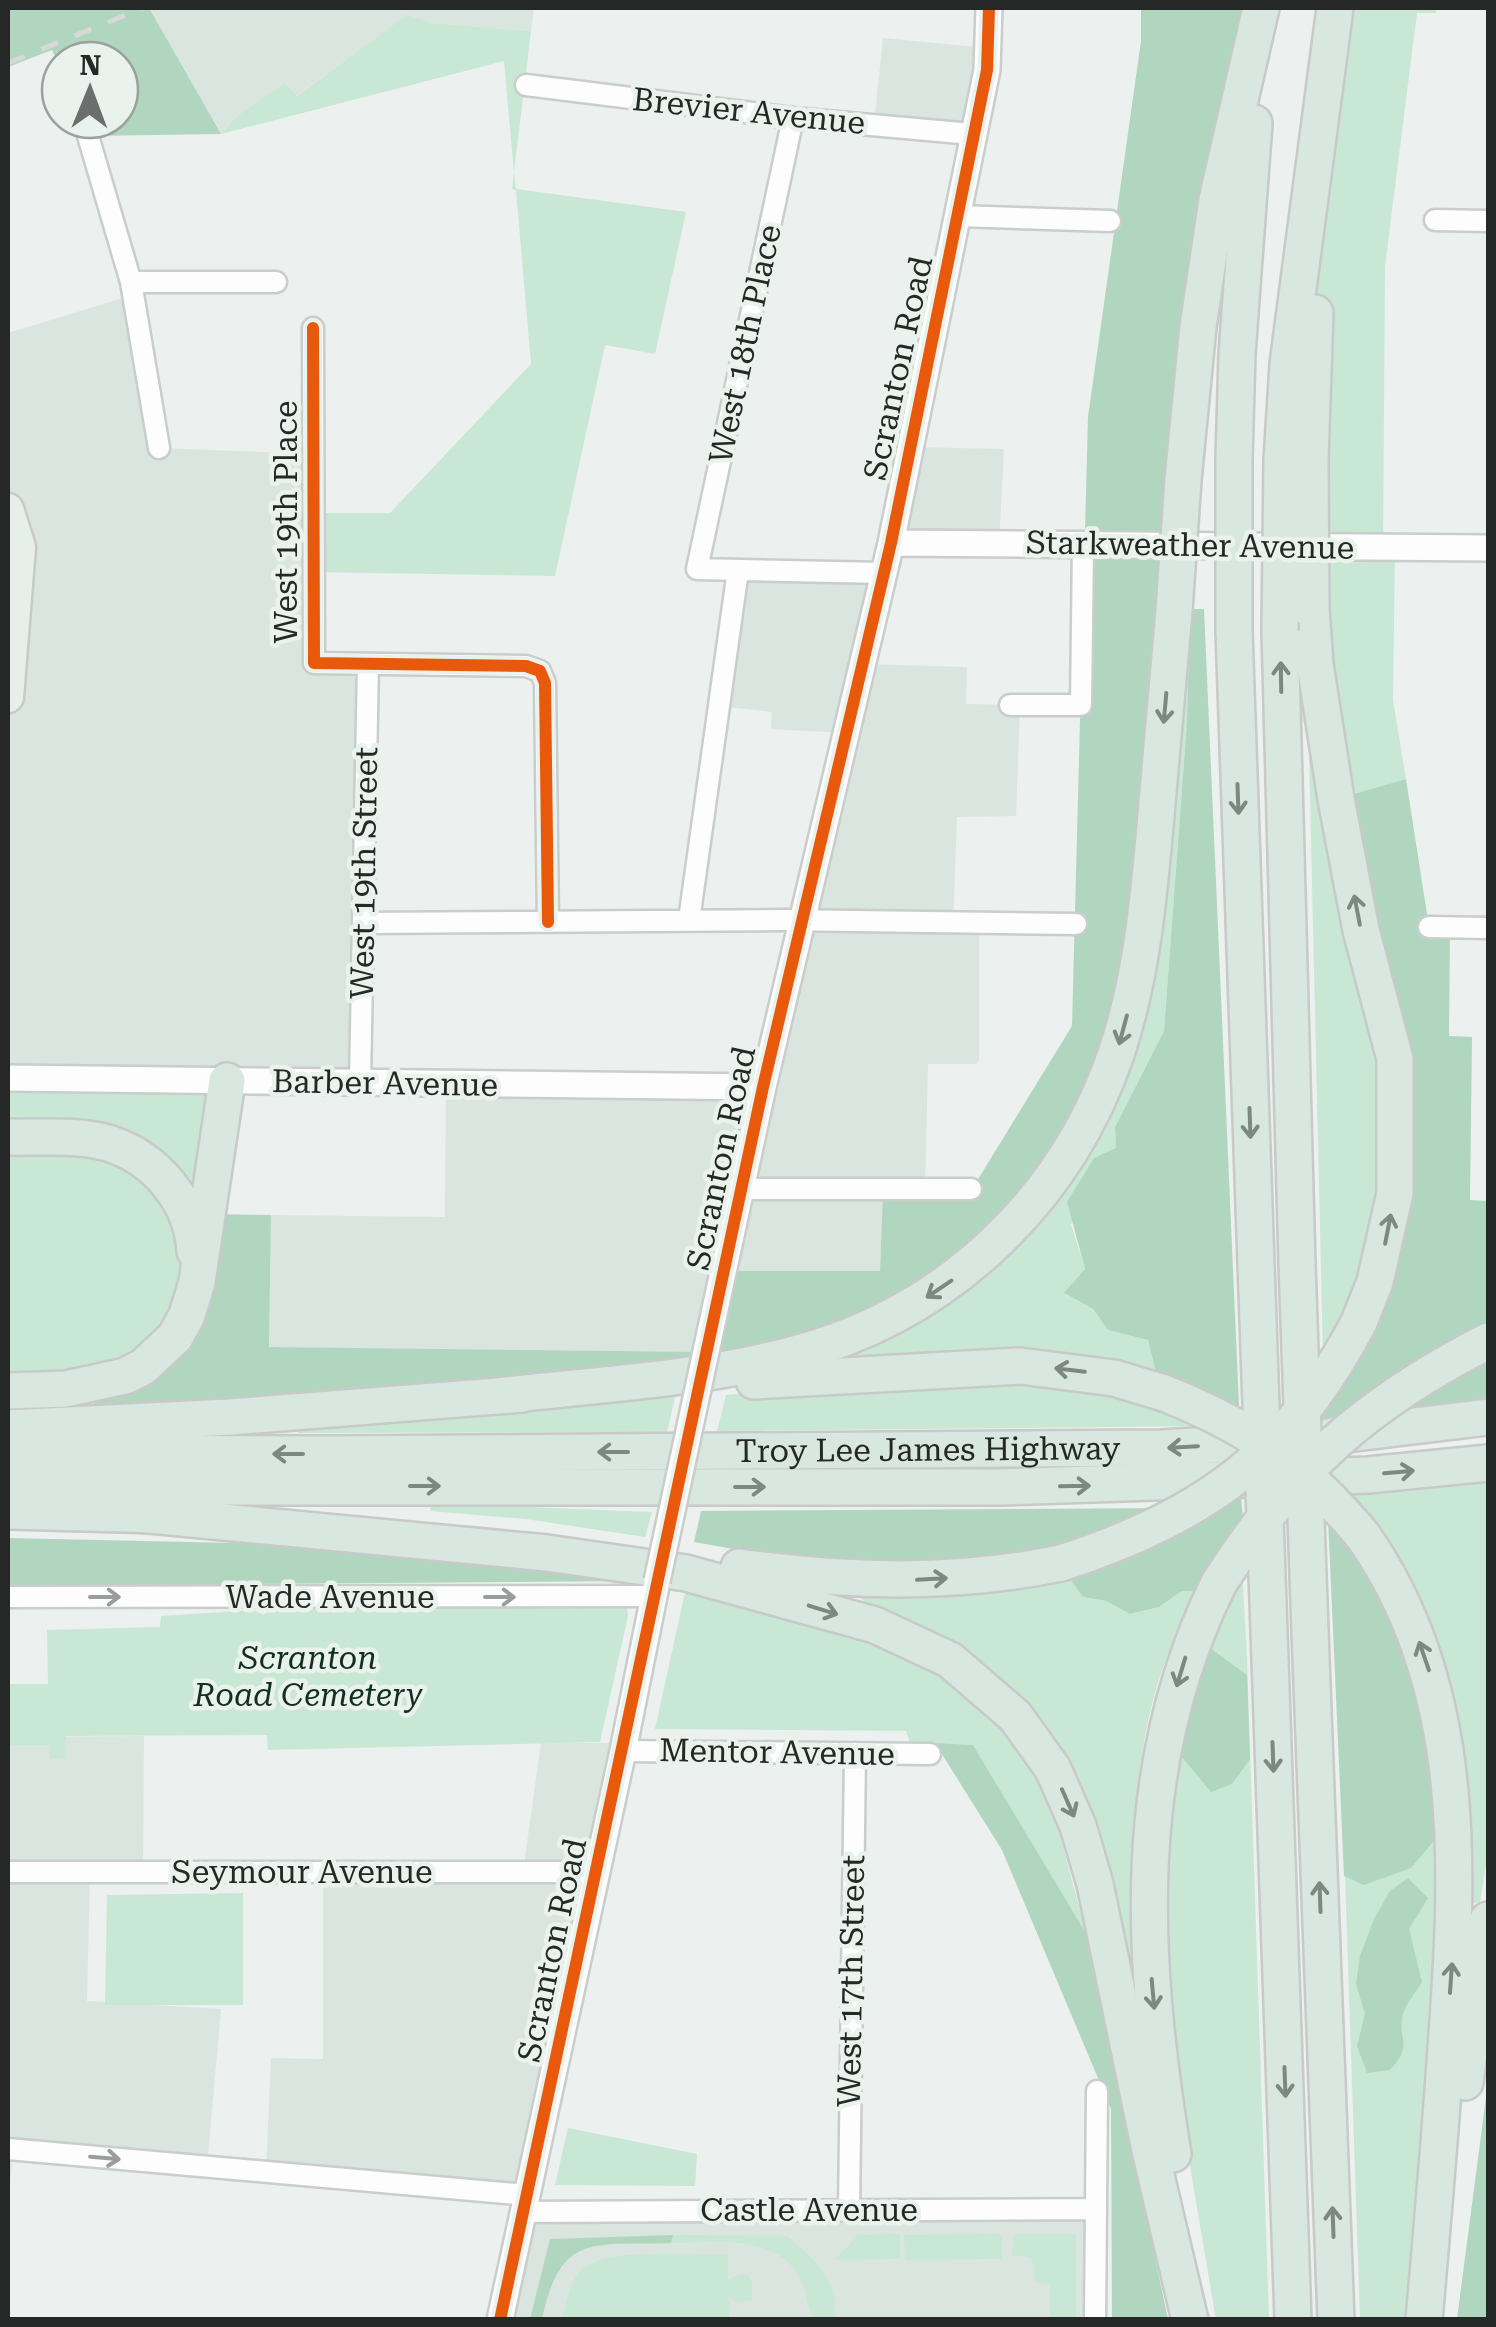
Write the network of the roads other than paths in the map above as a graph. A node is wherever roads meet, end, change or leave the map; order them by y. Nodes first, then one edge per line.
1 (988, 8) edge
2 (1264, 8) edge
3 (1334, 10) edge
4 (526, 84) dead end
5 (793, 118) junction
6 (972, 134) junction
7 (89, 140) edge
8 (958, 216) junction
9 (1436, 220) dead end
10 (1110, 221) dead end
11 (1488, 221) edge
12 (131, 282) junction
13 (276, 282) dead end
14 (313, 328) dead end
15 (159, 448) dead end
16 (1296, 460) junction
17 (8, 509) edge
18 (891, 542) junction
19 (1082, 544) junction
20 (1488, 548) edge
21 (738, 570) junction
22 (883, 572) junction
23 (368, 664) junction
24 (8, 697) edge
25 (1010, 705) dead end
26 (689, 920) junction
27 (802, 920) junction
28 (548, 922) junction
29 (363, 923) junction
30 (1076, 924) dead end
31 (1429, 927) dead end
32 (1488, 928) edge
33 (8, 1078) edge
34 (226, 1082) junction
35 (360, 1082) junction
36 (763, 1087) junction
37 (8, 1137) edge
38 (743, 1189) junction
39 (972, 1190) dead end
40 (198, 1282) junction
41 (1488, 1342) edge
42 (8, 1391) edge
43 (498, 1396) junction
44 (1488, 1417) edge
45 (8, 1428) edge
46 (8, 1453) edge
47 (1488, 1464) edge
48 (8, 1487) edge
49 (8, 1511) edge
50 (138, 1514) junction
51 (655, 1588) junction
52 (8, 1597) edge
53 (623, 1750) junction
54 (855, 1752) junction
55 (930, 1754) dead end
56 (8, 1872) edge
57 (598, 1872) junction
58 (1488, 1920) edge
59 (1097, 2091) dead end
60 (8, 2149) edge
61 (525, 2204) junction
62 (1096, 2209) junction
63 (849, 2210) junction
64 (500, 2320) edge
65 (1095, 2320) edge
66 (1193, 2320) edge
67 (1293, 2320) edge
68 (1336, 2320) edge
69 (1425, 2320) edge

1 - 6 street, Scranton Road
2 -> 43 highway, bridge
2 -> 67 highway, bridge
3 - 16 highway
4 - 5 street, Brevier Avenue
5 - 6 street, Brevier Avenue
5 - 21 street, West 18th Place
6 - 8 street, Scranton Road
7 - 12 street
8 - 10 street
8 - 18 street, Scranton Road
9 - 11 street
12 - 13 street
12 - 15 street
14 - 23 street, West 19th Place
50 -> 16 highway, bridge
68 -> 16 highway, bridge
17 - 24 main road
18 - 19 street, Starkweather Avenue
18 - 22 street, Scranton Road
19 - 20 street, Starkweather Avenue
19 - 25 street
21 - 22 street
21 - 26 street
22 - 27 street, Scranton Road
23 - 28 street
23 - 29 street, West 19th Street
26 - 27 street
26 - 28 street
27 - 30 street
27 - 36 street, Scranton Road
28 - 29 street
29 - 35 street, West 19th Street
31 - 32 street
33 - 34 street, Barber Avenue
34 - 35 street, Barber Avenue
34 - 40 highway
35 - 36 street, Barber Avenue
36 - 38 street, Scranton Road
37 - 40 highway
38 - 39 street
38 - 51 street, Scranton Road, bridge
40 - 42 highway
41 -> 66 highway, bridge
43 - 45 highway
69 -> 43 highway, bridge
44 -> 46 highway, Troy Lee James Highway
48 -> 47 highway, Troy Lee James Highway
49 - 50 highway
50 -> 66 highway
52 -> 51 street, Wade Avenue
51 - 53 street, Scranton Road
53 - 54 street, Mentor Avenue
53 - 57 street, Scranton Road
54 - 55 street, Mentor Avenue
54 - 63 street, West 17th Street
56 - 57 street, Seymour Avenue
57 - 61 street, Scranton Road
58 - 69 highway
59 - 62 street
60 -> 61 street, Castle Avenue
61 - 63 street, Castle Avenue
61 - 64 street, Scranton Road
62 - 63 street, Castle Avenue
62 - 65 street

